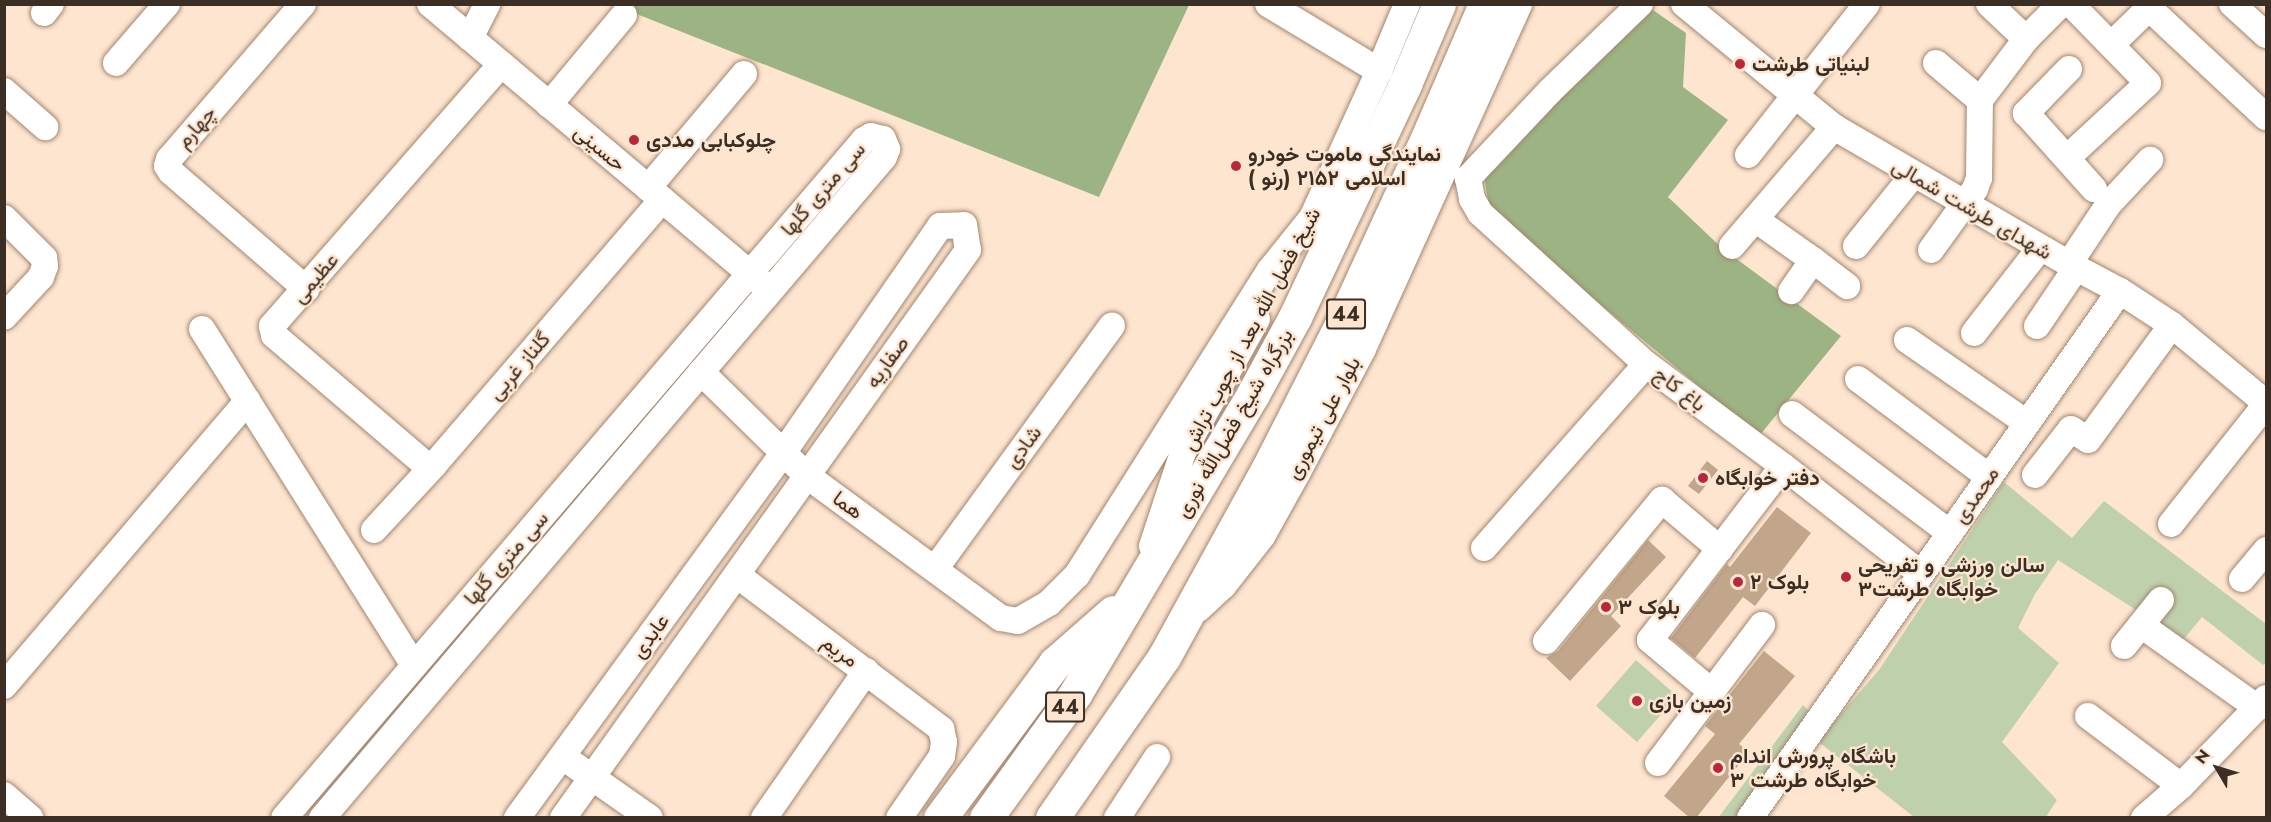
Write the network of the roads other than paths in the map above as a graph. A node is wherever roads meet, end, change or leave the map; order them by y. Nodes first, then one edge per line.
1 (167, 4) edge
2 (303, 4) edge
3 (430, 4) edge
4 (487, 4) edge
5 (1268, 4) edge
6 (1407, 4) edge
7 (1439, 4) edge
8 (1485, 4) edge
9 (1516, 4) edge
10 (1640, 4) edge
11 (1684, 4) edge
12 (1867, 4) edge
13 (1989, 4) edge
14 (2232, 4) edge
15 (2060, 5) edge
16 (624, 15) dead end
17 (2266, 35) edge
18 (470, 38) junction
19 (2026, 39) junction
20 (2112, 44) junction
21 (116, 63) dead end
22 (1936, 63) dead end
23 (501, 64) junction
24 (2069, 69) dead end
25 (1379, 71) junction
26 (744, 74) dead end
27 (5, 93) edge
28 (1795, 96) junction
29 (1980, 100) junction
30 (549, 105) junction
31 (2266, 117) edge
32 (45, 127) dead end
33 (1834, 127) junction
34 (1748, 155) dead end
35 (2067, 158) junction
36 (2150, 160) dead end
37 (1913, 175) junction
38 (2094, 189) dead end
39 (655, 194) junction
40 (1966, 206) junction
41 (1315, 214) junction
42 (4, 218) edge
43 (1755, 219) junction
44 (1732, 246) dead end
45 (1856, 246) dead end
46 (2040, 248) junction
47 (1931, 250) dead end
48 (1813, 260) junction
49 (2072, 266) junction
50 (750, 273) junction
51 (1847, 286) dead end
52 (306, 289) junction
53 (770, 291) junction
54 (1791, 291) dead end
55 (2120, 291) junction
56 (4, 317) edge
57 (1112, 325) dead end
58 (2172, 325) junction
59 (2037, 326) dead end
60 (202, 329) dead end
61 (1974, 333) dead end
62 (1907, 340) dead end
63 (1646, 364) junction
64 (701, 372) junction
65 (1858, 379) dead end
66 (248, 401) junction
67 (2266, 403) edge
68 (1792, 414) dead end
69 (2027, 423) junction
70 (783, 453) junction
71 (434, 465) junction
72 (1783, 466) junction
73 (806, 475) junction
74 (2035, 475) dead end
75 (1989, 477) junction
76 (2171, 524) dead end
77 (374, 530) dead end
78 (1950, 533) junction
79 (1484, 548) dead end
80 (1720, 549) junction
81 (2266, 550) edge
82 (935, 569) junction
83 (1921, 574) junction
84 (737, 575) junction
85 (2242, 579) dead end
86 (1137, 591) junction
87 (2161, 600) dead end
88 (1188, 615) junction
89 (1762, 625) dead end
90 (2141, 625) junction
91 (1546, 641) dead end
92 (2124, 646) dead end
93 (1164, 657) junction
94 (414, 665) junction
95 (866, 671) junction
96 (4, 686) edge
97 (1712, 692) junction
98 (2262, 703) edge
99 (2088, 716) dead end
100 (563, 757) junction
101 (1157, 758) dead end
102 (1658, 763) dead end
103 (594, 777) junction
104 (2181, 786) junction
105 (4, 795) edge
106 (30, 818) edge
107 (284, 818) edge
108 (322, 818) edge
109 (517, 818) edge
110 (563, 818) edge
111 (650, 818) edge
112 (764, 818) edge
113 (899, 818) edge
114 (940, 818) edge
115 (986, 818) edge
116 (1052, 818) edge
117 (1077, 818) edge
118 (1117, 818) edge
119 (1750, 818) edge
120 (2144, 818) edge

1 - 21 street
2 - 52 street, چهارم
3 - 18 street, حسینی
4 - 18 street
5 - 25 street
6 - 25 street, شیخ فضل الله بعد از چوب تراش
7 - 86 highway, بزرگراه شیخ فضل‌الله نوری / 44
8 - 88 highway, 44
9 - 88 main road, بلوار علی تیموری
10 - 63 street, باغ کاج
11 - 28 street, شهدای طرشت شمالی
12 - 28 street
13 - 19 street
14 - 17 street
15 - 19 street
15 - 20 street
16 - 30 street
18 - 23 street, حسینی
19 - 29 street
20 - 31 street
20 - 35 street
22 - 29 street
23 - 30 street, حسینی
23 - 52 street, عظیمی
24 - 35 street
25 - 41 street, شیخ فضل الله بعد از چوب تراش
26 - 39 street, گلناز غربی
27 - 32 street
28 - 33 street, شهدای طرشت شمالی
28 - 34 street
29 - 40 street
30 - 39 street, حسینی
33 - 37 street, شهدای طرشت شمالی
33 - 43 street
35 - 38 street
36 - 49 street
37 - 40 street, شهدای طرشت شمالی
37 - 45 street
39 - 50 street, حسینی
39 - 71 street, گلناز غربی
40 - 46 street, شهدای طرشت شمالی
40 - 47 street
41 - 82 street, هما
41 - 86 street, شیخ فضل الله بعد از چوب تراش
42 - 56 street
43 - 44 street
43 - 48 street
46 - 49 street, شهدای طرشت شمالی
46 - 61 street
48 - 51 street
48 - 54 street
49 - 55 street, شهدای طرشت شمالی
49 - 59 street
50 - 53 street, حسینی
50 - 53 street, سی متری گلها
50 - 94 street, سی متری گلها
52 - 71 street, عظیمی
53 - 64 street, سی متری گلها
55 - 58 street, شهدای طرشت شمالی
55 - 69 street, محمدی
57 - 82 street, شادی
58 - 67 street, شهدای طرشت شمالی
58 - 74 street
60 - 66 street
62 - 69 street
63 - 72 street, باغ کاج
63 - 79 street
64 - 70 street, هما
64 - 108 street, سی متری گلها
65 - 75 street
66 - 94 street
66 - 96 street
67 - 76 street
68 - 78 street
69 - 75 street, محمدی
70 - 73 street, هما
70 - 73 street, صفاریه
70 - 100 street, عابدی
71 - 77 street, گلناز غربی
72 - 80 street
72 - 83 street, باغ کاج
73 - 82 street, هما
73 - 84 street, عابدی
75 - 78 street, محمدی
78 - 83 street, محمدی
80 - 91 street
80 - 97 street
81 - 85 street
83 - 119 street, محمدی
84 - 95 street, مریم
84 - 103 street, عابدی
86 - 114 highway
86 - 115 highway, بزرگراه شیخ فضل‌الله نوری / 44
87 - 90 street
88 - 93 highway, 44
89 - 97 street
90 - 92 street
90 - 98 street
93 - 116 highway, 44
93 - 117 highway
94 - 107 street, سی متری گلها
95 - 112 street
95 - 113 street, مریم
97 - 102 street
98 - 104 street
99 - 104 street
100 - 103 street
100 - 109 street, عابدی
101 - 118 street
103 - 110 street, عابدی
103 - 111 street
104 - 120 street
105 - 106 street

